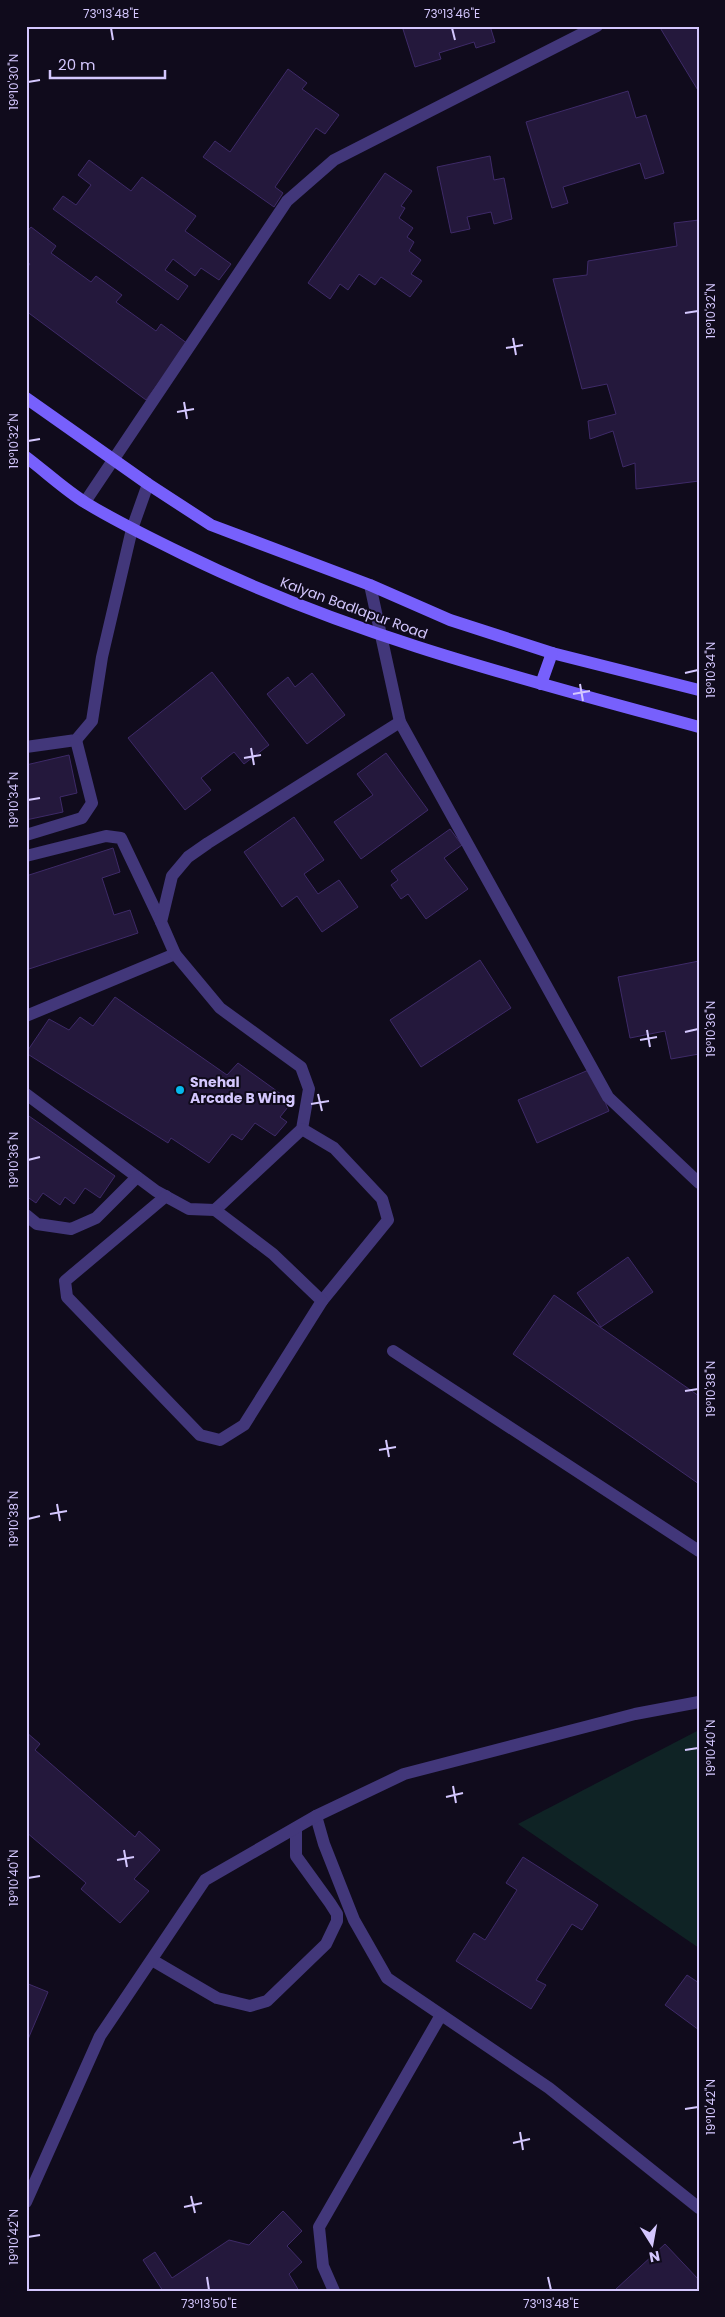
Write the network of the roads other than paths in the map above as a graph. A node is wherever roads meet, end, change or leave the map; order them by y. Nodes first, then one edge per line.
1 (597, 26) edge
2 (26, 398) edge
3 (26, 457) edge
4 (113, 460) junction
5 (148, 484) junction
6 (85, 502) junction
7 (132, 529) junction
8 (370, 585) junction
9 (382, 636) junction
10 (552, 652) junction
11 (541, 684) junction
12 (699, 690) edge
13 (400, 722) junction
14 (699, 727) edge
15 (76, 740) junction
16 (26, 747) edge
17 (26, 835) edge
18 (26, 856) edge
19 (161, 922) junction
20 (175, 954) junction
21 (26, 1016) edge
22 (26, 1094) edge
23 (302, 1128) junction
24 (137, 1177) junction
25 (699, 1183) edge
26 (166, 1196) junction
27 (216, 1210) junction
28 (26, 1215) edge
29 (322, 1301) junction
30 (393, 1350) dead end
31 (699, 1551) edge
32 (699, 1702) edge
33 (316, 1816) junction
34 (296, 1828) junction
35 (152, 1960) junction
36 (441, 2015) junction
37 (26, 2202) edge
38 (699, 2208) edge
39 (334, 2291) edge

1 - 4 street
2 - 4 main road
3 - 6 main road, Kalyan Badlapur Road
4 - 5 main road
4 - 6 street
5 - 7 street
5 - 8 main road
6 - 7 main road, Kalyan Badlapur Road
7 - 9 main road, Kalyan Badlapur Road
7 - 15 street
8 - 9 street
8 - 10 main road
9 - 11 main road, Kalyan Badlapur Road
9 - 13 street
10 - 11 main road
10 - 12 main road
11 - 14 main road, Kalyan Badlapur Road
13 - 19 street
13 - 25 street
15 - 16 street
15 - 17 street
18 - 19 street
19 - 20 street
20 - 21 street
20 - 23 street
22 - 24 street
23 - 27 street
23 - 29 street
24 - 26 street
24 - 28 street
26 - 27 street
26 - 29 street
27 - 29 street
30 - 31 street
32 - 33 street
33 - 34 street
33 - 36 street
34 - 35 street
34 - 35 street
35 - 37 street
36 - 38 street
36 - 39 street

